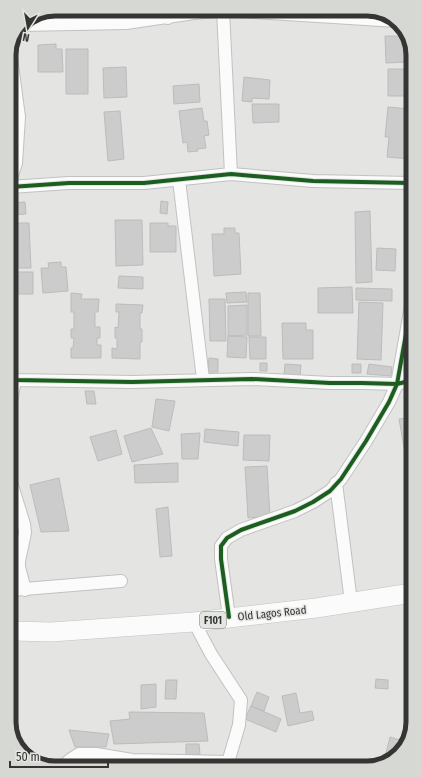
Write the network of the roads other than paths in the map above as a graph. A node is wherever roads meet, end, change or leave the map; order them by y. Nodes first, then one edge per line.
1 (165, 16) edge
2 (178, 16) edge
3 (223, 16) edge
4 (318, 16) edge
5 (168, 18) junction
6 (384, 20) edge
7 (30, 25) edge
8 (16, 95) edge
9 (16, 163) edge
10 (231, 174) junction
11 (179, 180) junction
12 (406, 183) edge
13 (16, 187) edge
14 (406, 334) edge
15 (203, 379) junction
16 (16, 380) edge
17 (406, 382) edge
18 (397, 384) junction
19 (336, 483) junction
20 (16, 498) edge
21 (121, 581) dead end
22 (16, 590) edge
23 (25, 590) junction
24 (406, 593) edge
25 (351, 602) junction
26 (228, 617) junction
27 (194, 622) junction
28 (16, 631) edge
29 (69, 761) edge
30 (156, 761) edge
31 (229, 761) edge

1 - 5 street
2 - 5 street
3 - 10 street
4 - 6 street
5 - 7 street
8 - 9 street
10 - 11 street
10 - 12 street
11 - 13 street
11 - 15 street
14 - 18 street
15 - 16 street
15 - 18 street
17 - 18 street
18 - 19 street
19 - 25 street
19 - 26 street
20 - 23 street
21 - 23 street
22 - 23 street
24 - 25 main road, Old Lagos Road / F101
25 - 26 main road, Old Lagos Road / F101
26 - 27 main road, Old Lagos Road / F101
27 - 28 main road, Old Lagos Road / F101
27 - 31 street
29 - 30 street

